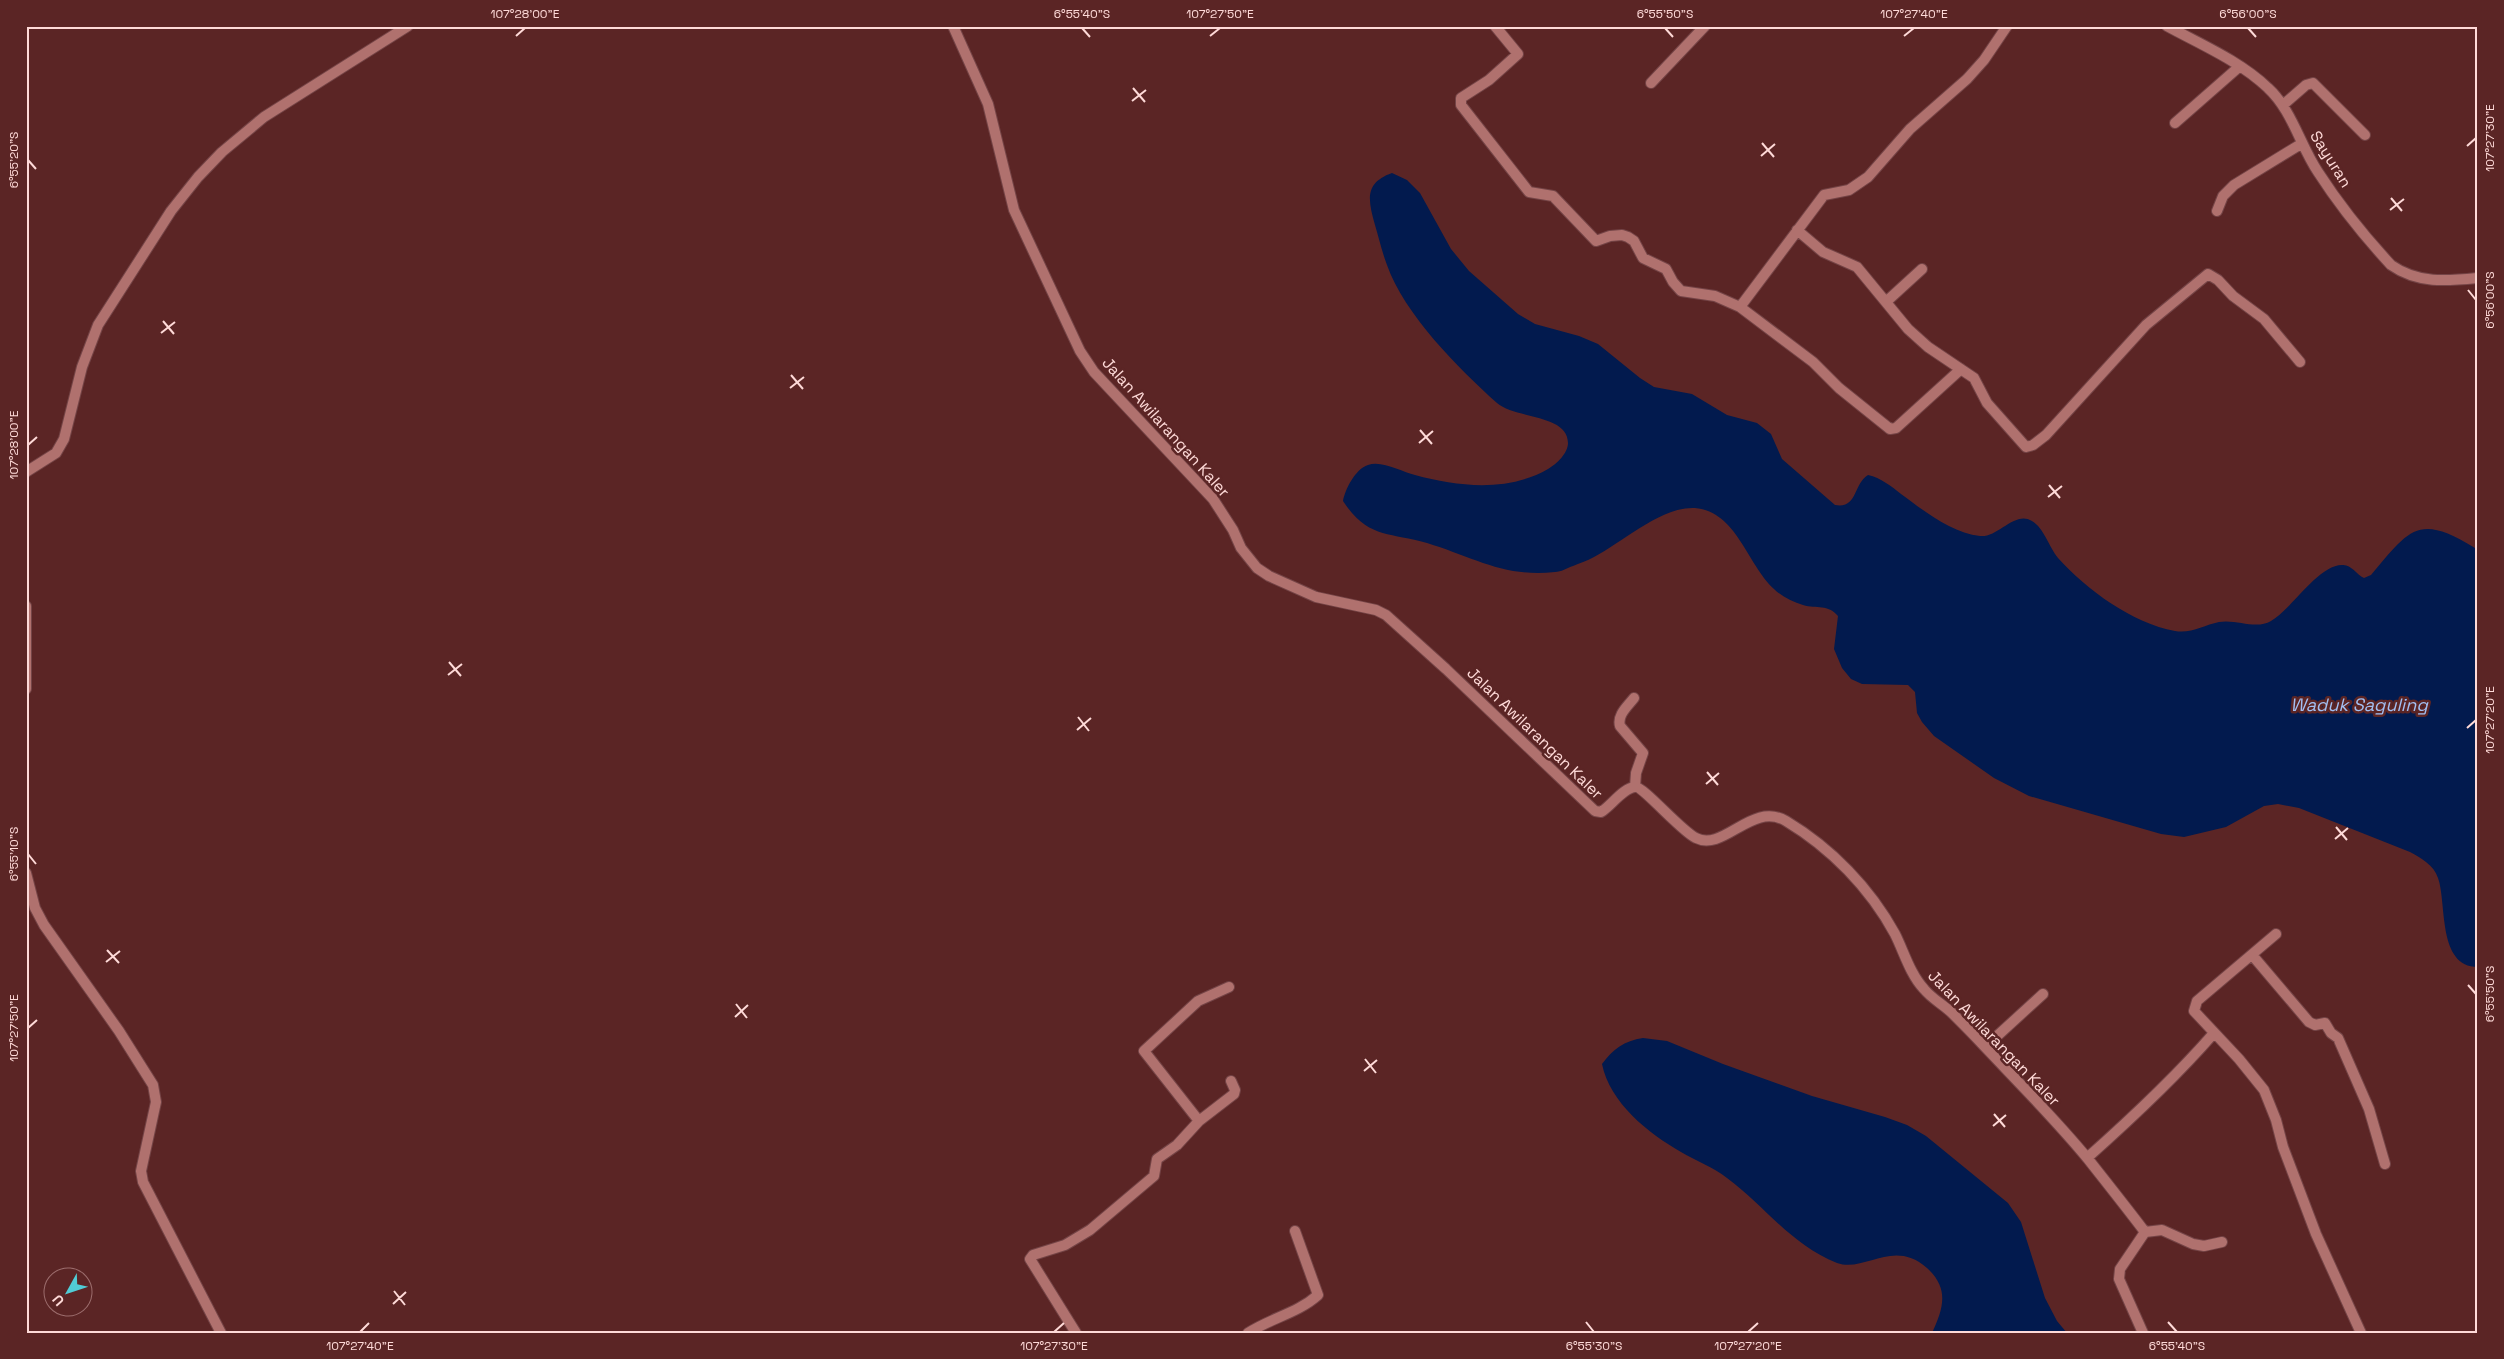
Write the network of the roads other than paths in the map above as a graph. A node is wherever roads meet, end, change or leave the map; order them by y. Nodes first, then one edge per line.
1 (408, 26) edge
2 (953, 26) edge
3 (1495, 26) edge
4 (1705, 26) edge
5 (2007, 26) edge
6 (2167, 26) edge
7 (2240, 66) junction
8 (1651, 83) dead end
9 (2283, 105) junction
10 (2175, 123) dead end
11 (2365, 135) dead end
12 (2302, 144) junction
13 (2217, 211) dead end
14 (1797, 230) junction
15 (1922, 269) dead end
16 (2478, 278) edge
17 (1886, 301) junction
18 (1740, 307) junction
19 (2300, 362) dead end
20 (1960, 369) junction
21 (26, 472) edge
22 (26, 606) edge
23 (26, 689) edge
24 (1634, 698) dead end
25 (1635, 787) junction
26 (26, 873) edge
27 (2276, 934) dead end
28 (2253, 956) junction
29 (1229, 987) dead end
30 (2043, 994) dead end
31 (2214, 1033) junction
32 (1985, 1047) junction
33 (1231, 1081) dead end
34 (1199, 1121) junction
35 (2087, 1158) junction
36 (2386, 1164) dead end
37 (1295, 1231) dead end
38 (2145, 1232) junction
39 (2222, 1242) dead end
40 (221, 1333) edge
41 (1076, 1333) edge
42 (1248, 1333) edge
43 (2143, 1333) edge
44 (2361, 1333) edge

1 - 21 street
2 - 25 street, Jalan Awilarangan Kaler
3 - 18 street
4 - 8 street
5 - 14 street
6 - 7 street, Sayuran
7 - 9 street, Sayuran
7 - 10 street
9 - 11 street
9 - 12 street, Sayuran
12 - 13 street
12 - 16 street, Sayuran
14 - 17 street
14 - 18 street
15 - 17 street
17 - 20 street
18 - 20 street
19 - 20 street
22 - 23 street
24 - 25 street
25 - 32 street, Jalan Awilarangan Kaler
26 - 40 street
27 - 28 street
28 - 31 street
28 - 36 street
29 - 34 street
30 - 32 street
31 - 35 street
31 - 44 street
32 - 35 street, Jalan Awilarangan Kaler
33 - 34 street
34 - 41 street
35 - 38 street, Jalan Awilarangan Kaler
37 - 42 street
38 - 39 street
38 - 43 street

